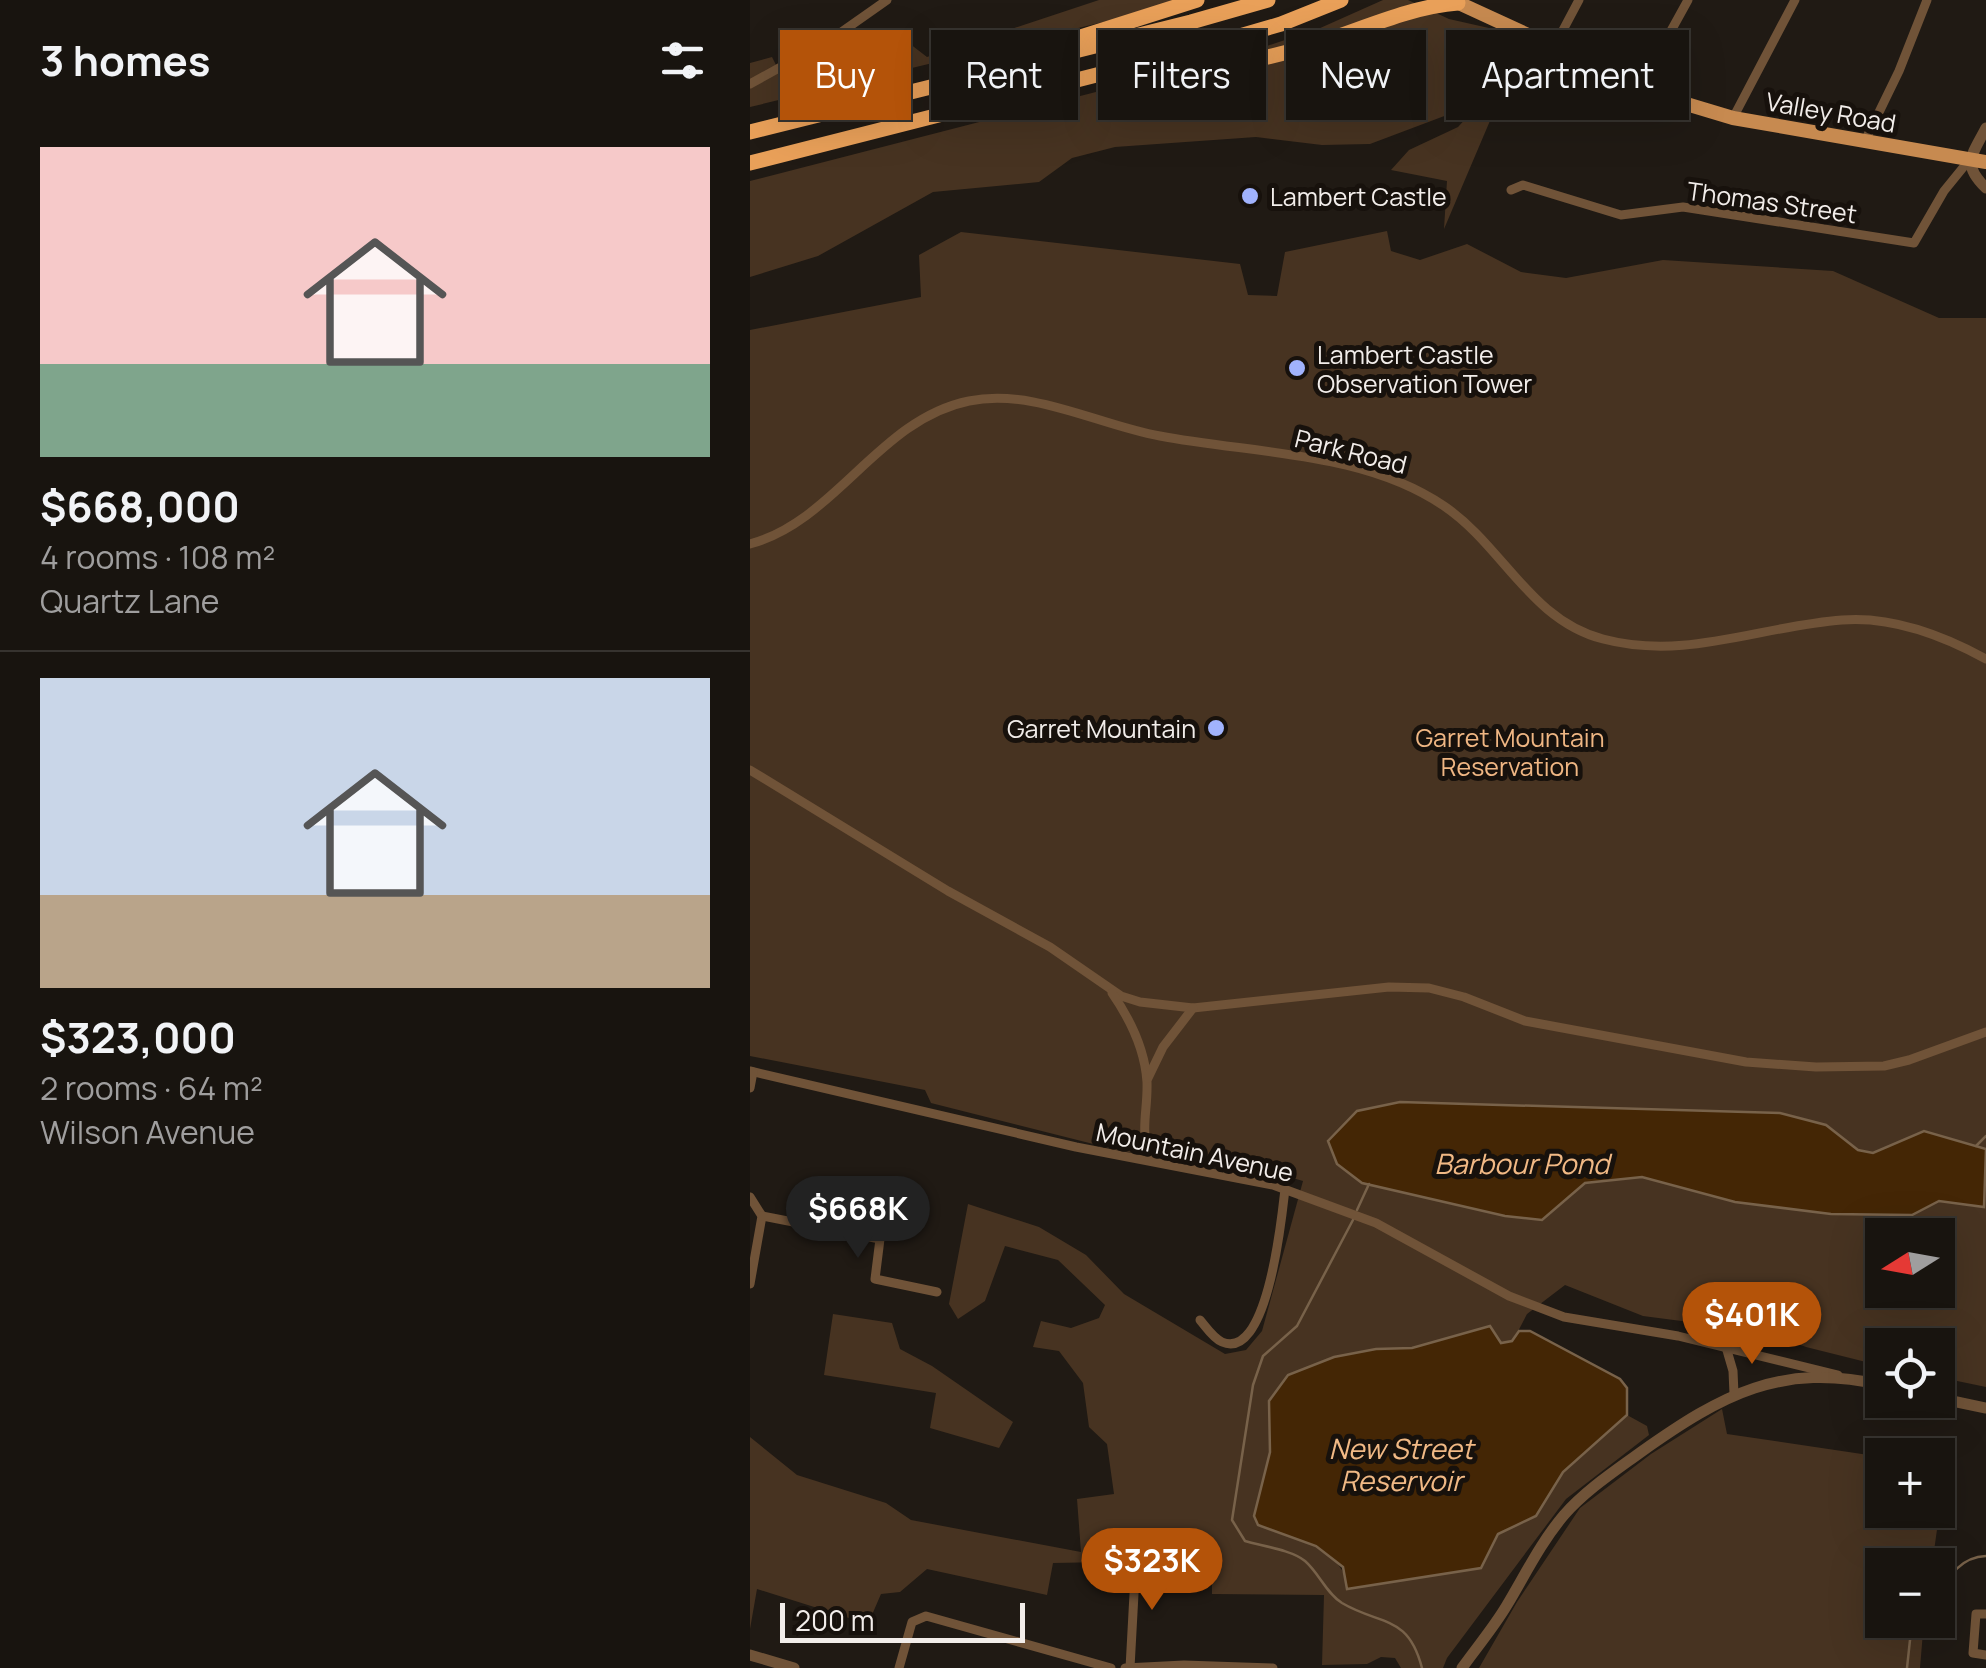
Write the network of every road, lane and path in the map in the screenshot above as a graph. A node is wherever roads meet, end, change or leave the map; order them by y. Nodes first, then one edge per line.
1 (887, 0) edge
2 (1197, 0) edge
3 (1268, 0) edge
4 (1340, 0) edge
5 (1579, 0) edge
6 (1688, 0) edge
7 (1794, 0) edge
8 (1927, 0) edge
9 (1455, 1) edge
10 (1415, 6) edge
11 (1517, 30) edge
12 (1563, 30) edge
13 (1671, 30) edge
14 (1078, 37) edge
15 (1078, 50) edge
16 (1078, 79) edge
17 (1078, 80) edge
18 (750, 84) edge
19 (931, 87) edge
20 (1689, 103) edge
21 (931, 117) edge
22 (1733, 118) junction
23 (1986, 128) edge
24 (755, 130) edge
25 (1865, 140) junction
26 (1970, 159) junction
27 (1986, 162) edge
28 (750, 163) edge
29 (1986, 188) edge
30 (1510, 190) dead end
31 (750, 544) edge
32 (1986, 659) edge
33 (750, 770) edge
34 (1108, 987) junction
35 (1193, 1008) junction
36 (1986, 1032) edge
37 (752, 1071) edge
38 (1147, 1080) junction
39 (750, 1088) edge
40 (1151, 1160) junction
41 (1285, 1189) junction
42 (750, 1197) edge
43 (762, 1216) junction
44 (750, 1284) edge
45 (938, 1292) dead end
46 (1200, 1320) dead end
47 (1726, 1347) junction
48 (1845, 1377) junction
49 (1865, 1382) edge
50 (1734, 1394) junction
51 (1955, 1402) edge
52 (1986, 1408) edge
53 (1136, 1557) dead end
54 (1986, 1614) edge
55 (1986, 1654) edge
56 (750, 1655) edge
57 (794, 1668) edge
58 (899, 1668) edge
59 (1111, 1668) edge
60 (1128, 1668) edge
61 (1273, 1668) edge
62 (1462, 1668) edge

1 - 18 street
2 - 14 highway
3 - 15 highway
4 - 16 highway
5 - 12 street
6 - 13 street
7 - 22 street
8 - 25 street
9 - 10 highway
9 - 11 main road, Valley Road
10 - 17 highway
19 - 24 highway
20 - 22 main road, Valley Road
21 - 28 highway
22 - 25 main road, Valley Road
23 - 26 street
25 - 26 main road, Valley Road
26 - 27 main road, Valley Road
26 - 29 street
26 - 30 street, Thomas Street
31 - 32 street, Park Road
33 - 34 street
34 - 35 street
34 - 38 street
35 - 36 street
35 - 38 street
37 - 39 street
37 - 40 street, Mountain Avenue
38 - 40 street
40 - 41 street, Mountain Avenue
41 - 46 street
41 - 47 street, Mountain Avenue
42 - 43 street
43 - 44 street
43 - 45 street
47 - 48 street, Mountain Avenue
47 - 50 street
48 - 49 street
48 - 50 street
50 - 62 street
51 - 52 street
53 - 60 street
54 - 55 street
56 - 57 street
58 - 59 street
60 - 61 street

